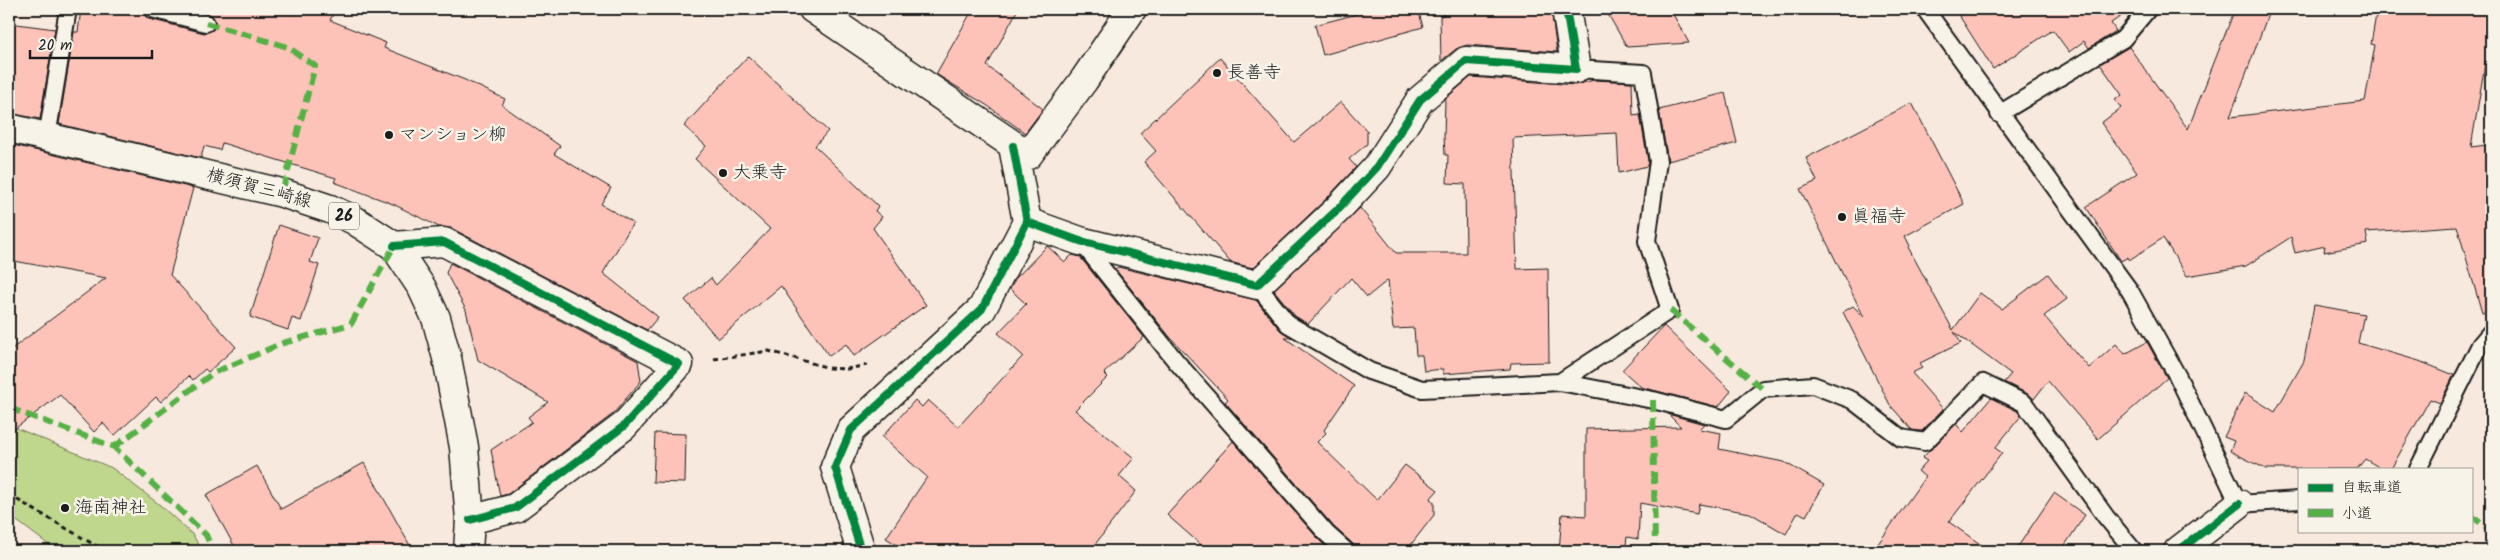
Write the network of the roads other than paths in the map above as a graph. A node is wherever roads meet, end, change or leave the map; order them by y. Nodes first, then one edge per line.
1 (68, 9) edge
2 (152, 9) edge
3 (813, 9) edge
4 (1132, 9) edge
5 (1566, 9) edge
6 (1925, 9) edge
7 (2148, 9) edge
8 (206, 23) dead end
9 (1576, 69) junction
10 (2000, 114) junction
11 (9, 128) edge
12 (47, 137) junction
13 (1013, 146) junction
14 (1027, 222) junction
15 (1080, 241) junction
16 (394, 246) junction
17 (1257, 285) junction
18 (2491, 332) edge
19 (1560, 382) junction
20 (2418, 468) edge
21 (2298, 500) edge
22 (2239, 504) junction
23 (470, 520) junction
24 (468, 551) edge
25 (861, 551) edge
26 (1346, 551) edge
27 (2134, 551) edge
28 (2178, 551) edge

1 - 12 lane
2 - 8 lane
3 - 13 street
4 - 13 street
5 - 9 street
6 - 10 lane
7 - 10 lane
9 - 17 street
9 - 19 lane
10 - 22 lane
11 - 12 street, 横須賀三崎線 / 26
12 - 16 street, 横須賀三崎線 / 26
13 - 14 street
14 - 15 street
14 - 25 street
15 - 17 street
15 - 26 lane
16 - 23 street, 横須賀三崎線 / 26
16 - 23 street
17 - 19 lane
18 - 20 lane
19 - 27 lane
21 - 22 lane
22 - 28 street
23 - 24 street, 横須賀三崎線 / 26

